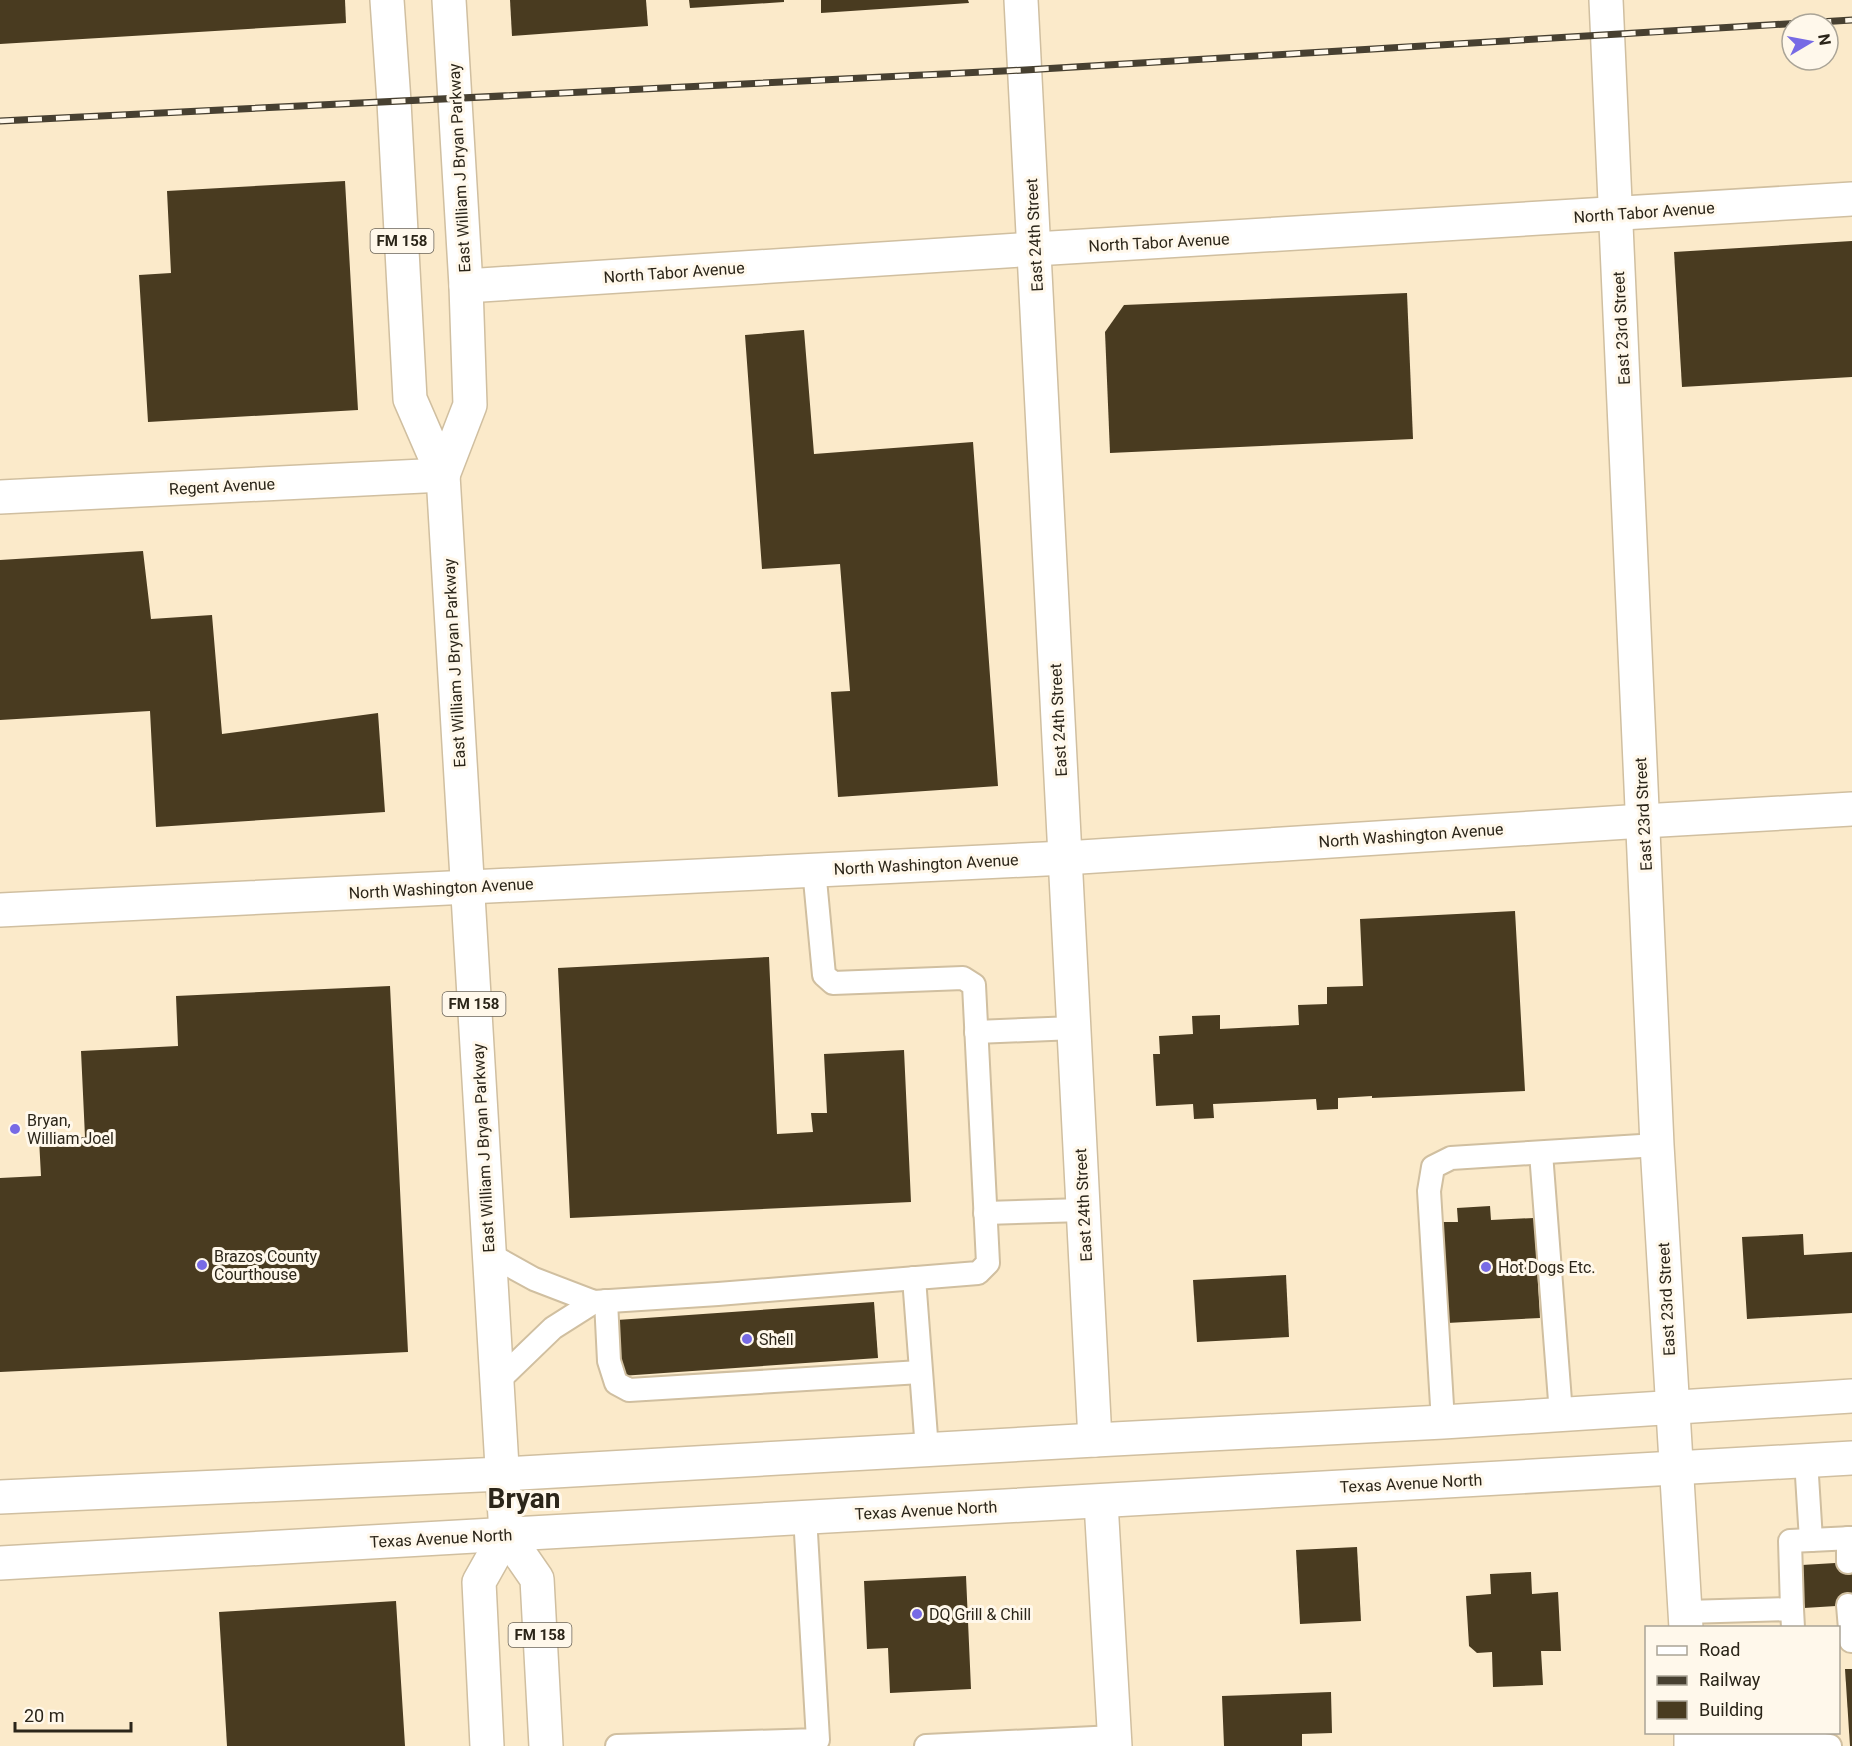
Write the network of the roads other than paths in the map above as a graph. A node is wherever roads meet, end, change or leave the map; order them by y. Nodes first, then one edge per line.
1 (387, 0) edge
2 (449, 0) edge
3 (1021, 0) edge
4 (1606, 0) edge
5 (1852, 200) edge
6 (1616, 214) junction
7 (1035, 249) junction
8 (466, 286) junction
9 (443, 475) junction
10 (0, 496) edge
11 (1852, 809) edge
12 (1643, 821) junction
13 (1065, 858) junction
14 (814, 869) junction
15 (467, 887) junction
16 (0, 910) edge
17 (1074, 1028) junction
18 (976, 1032) junction
19 (1657, 1145) junction
20 (1541, 1153) junction
21 (1083, 1210) junction
22 (985, 1213) junction
23 (489, 1254) junction
24 (914, 1278) junction
25 (600, 1302) junction
26 (920, 1372) junction
27 (497, 1382) junction
28 (1852, 1396) edge
29 (1672, 1407) junction
30 (1561, 1414) junction
31 (1443, 1422) junction
32 (1095, 1440) junction
33 (927, 1450) junction
34 (1852, 1458) edge
35 (1806, 1461) junction
36 (1676, 1467) junction
37 (502, 1474) junction
38 (0, 1497) edge
39 (1101, 1502) junction
40 (805, 1516) junction
41 (506, 1534) junction
42 (1850, 1538) edge
43 (1811, 1540) junction
44 (1848, 1562) dead end
45 (0, 1563) edge
46 (1848, 1605) dead end
47 (1793, 1618) edge
48 (1686, 1620) edge
49 (1852, 1641) edge
50 (1797, 1736) edge
51 (1691, 1740) edge
52 (1115, 1741) edge
53 (822, 1743) edge
54 (487, 1746) edge
55 (546, 1746) edge
56 (617, 1746) edge
57 (926, 1746) edge
58 (1830, 1746) edge

1 - 9 street, East William J Bryan Parkway / FM 158
2 - 8 street, East William J Bryan Parkway / FM 158
3 - 7 street, East 24th Street
4 - 6 street, East 23rd Street
5 - 6 street, North Tabor Avenue
6 - 7 street, North Tabor Avenue
6 - 12 street, East 23rd Street
7 - 8 street, North Tabor Avenue
7 - 13 street, East 24th Street
8 - 9 street, East William J Bryan Parkway / FM 158
9 - 10 street, Regent Avenue
9 - 15 street, East William J Bryan Parkway / FM 158
11 - 12 street, North Washington Avenue
12 - 13 street, North Washington Avenue
12 - 19 street, East 23rd Street
13 - 14 street, North Washington Avenue
13 - 17 street, East 24th Street
14 - 15 street, North Washington Avenue
14 - 18 lane
15 - 16 street, North Washington Avenue
15 - 23 street, East William J Bryan Parkway / FM 158
17 - 18 lane
17 - 21 street, East 24th Street
18 - 22 lane
19 - 20 lane
19 - 29 street, East 23rd Street
20 - 30 lane
20 - 31 lane
21 - 22 lane
21 - 32 street, East 24th Street
22 - 24 lane
23 - 25 lane
23 - 27 street, East William J Bryan Parkway / FM 158
24 - 25 lane
24 - 26 lane
25 - 26 lane
25 - 27 lane
26 - 33 lane
27 - 37 street, East William J Bryan Parkway / FM 158
28 - 29 street
29 - 30 street
29 - 36 street, East 23rd Street
30 - 31 street
31 - 32 street
32 - 33 street
33 - 37 street
34 - 35 street, Texas Avenue North
35 - 36 street, Texas Avenue North
35 - 43 lane
36 - 39 street, Texas Avenue North
36 - 48 street, East 23rd Street
37 - 38 street
37 - 41 street, East William J Bryan Parkway / FM 158
39 - 40 street, Texas Avenue North
39 - 52 street
40 - 41 street, Texas Avenue North
40 - 53 lane
41 - 45 street, Texas Avenue North
41 - 54 street
41 - 55 street, FM 158
42 - 43 lane
42 - 44 lane
43 - 47 lane
46 - 49 lane
47 - 48 lane
50 - 51 lane
50 - 58 lane
52 - 57 lane
53 - 56 lane

